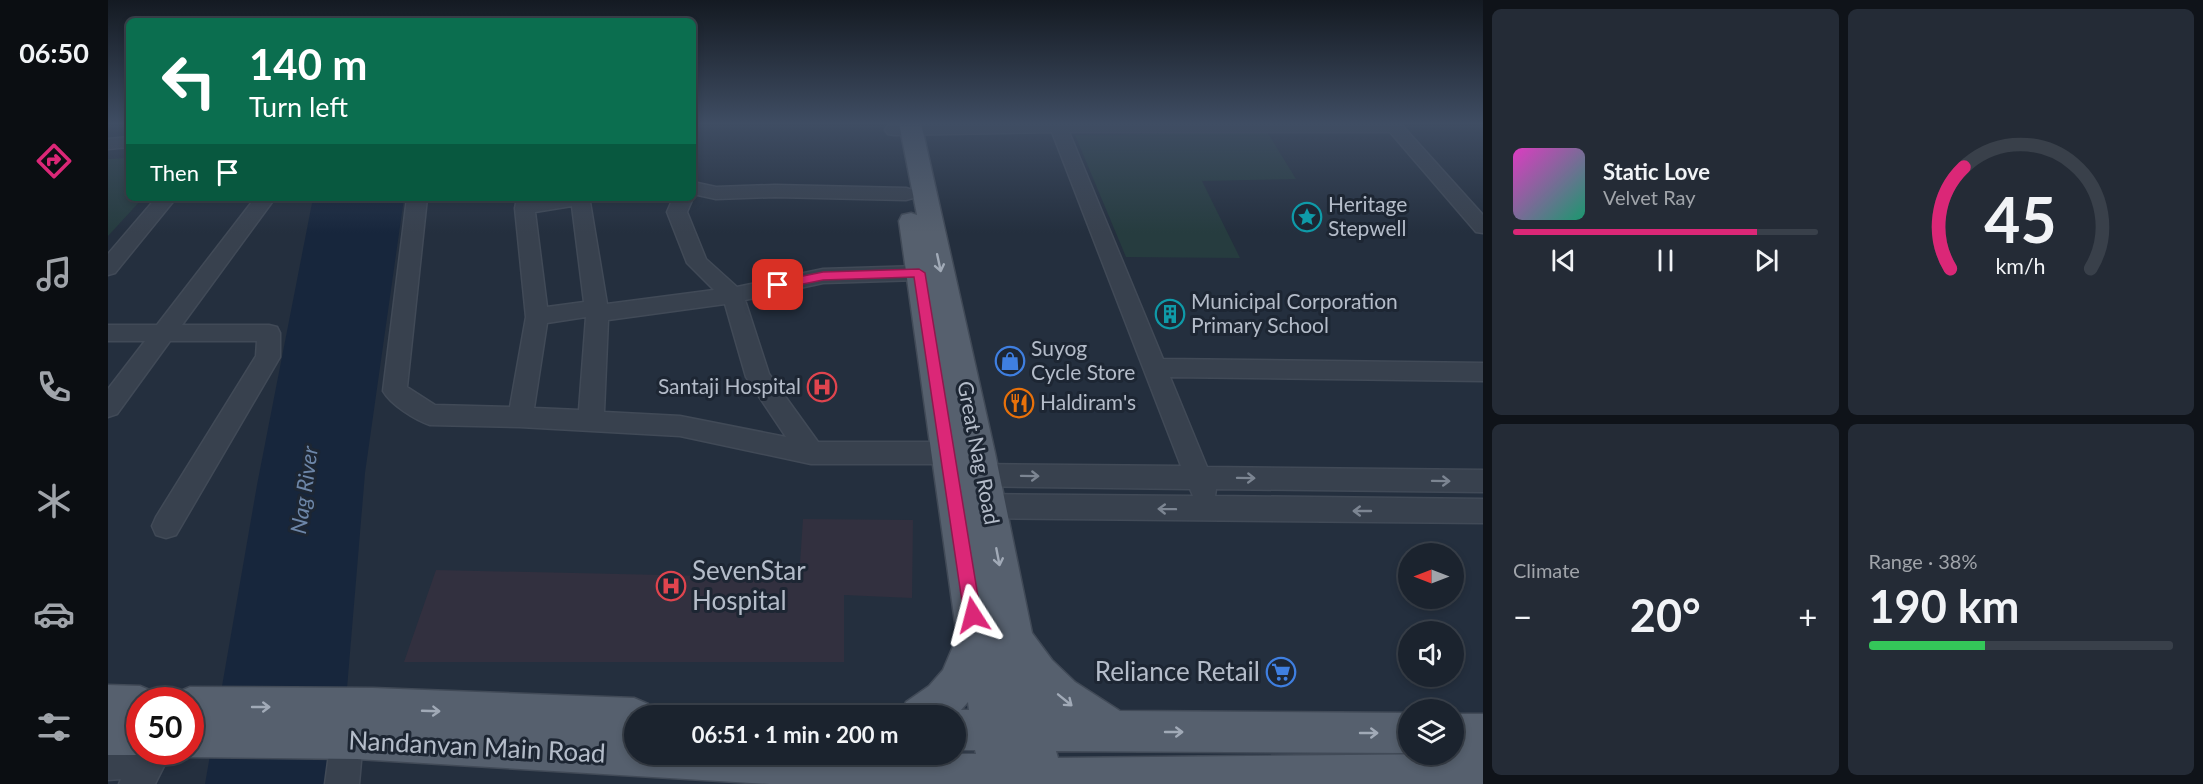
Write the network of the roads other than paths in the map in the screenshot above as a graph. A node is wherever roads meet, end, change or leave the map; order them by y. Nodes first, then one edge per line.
1 (904, 160) edge
2 (910, 160) edge
3 (1072, 160) edge
4 (1426, 160) edge
5 (696, 189) edge
6 (906, 194) junction
7 (164, 201) edge
8 (263, 201) edge
9 (417, 201) edge
10 (548, 201) edge
11 (582, 201) edge
12 (682, 201) edge
13 (526, 203) edge
14 (1477, 212) edge
15 (1483, 227) edge
16 (108, 268) edge
17 (919, 273) junction
18 (733, 295) junction
19 (596, 311) junction
20 (537, 317) junction
21 (108, 333) edge
22 (163, 333) junction
23 (1156, 368) junction
24 (1483, 372) edge
25 (108, 407) edge
26 (520, 417) junction
27 (591, 421) junction
28 (811, 453) junction
29 (949, 464) junction
30 (981, 464) junction
31 (1198, 478) junction
32 (1483, 482) edge
33 (956, 506) junction
34 (988, 506) junction
35 (1212, 510) junction
36 (1483, 512) edge
37 (166, 526) dead end
38 (976, 637) junction
39 (1014, 640) junction
40 (108, 705) edge
41 (126, 705) edge
42 (937, 705) edge
43 (204, 718) edge
44 (624, 718) edge
45 (359, 729) junction
46 (993, 730) edge
47 (1120, 732) junction
48 (1398, 734) edge
49 (1464, 734) edge
50 (1483, 734) edge
51 (108, 735) edge
52 (126, 735) edge
53 (108, 763) edge
54 (1483, 775) edge
55 (914, 777) edge
56 (1021, 781) edge
57 (1130, 782) edge
58 (136, 784) edge
59 (342, 784) edge

1 - 6 main road, Great Nag Road
2 -> 30 main road, Great Nag Road
3 - 23 street
4 - 14 street
5 - 6 street
6 - 17 main road, Great Nag Road
7 - 16 street
8 - 22 street
9 - 26 street
10 - 13 street
11 - 19 street
12 - 18 street
13 - 20 street
14 - 15 street
17 - 18 street
17 - 29 main road, Great Nag Road
18 - 19 street
18 - 28 street
19 - 20 street
19 - 27 street
20 - 26 street
21 - 22 street
22 - 25 street
22 - 37 street
23 - 24 street
23 - 31 street
26 - 27 street
27 - 28 street
28 - 29 street
29 - 30 street
29 - 33 main road, Great Nag Road
30 -> 31 street
30 - 34 main road, Great Nag Road
31 -> 32 street
31 - 35 street
33 - 34 street
33 - 38 main road, Great Nag Road
35 -> 34 street
34 -> 39 main road, Great Nag Road
36 -> 35 street
38 - 42 main road
38 - 46 main road, Great Nag Road
39 - 46 main road, Great Nag Road
39 -> 47 main road
40 - 41 main road
43 - 45 main road, Nandanvan Main Road
45 -> 44 main road
45 - 55 main road, Nandanvan Main Road
45 - 59 street
46 - 47 main road
46 - 56 main road, Great Nag Road
47 -> 48 main road
49 - 50 main road
51 - 52 main road
53 - 58 street
54 - 57 main road, Nandanvan Main Road
55 - 56 main road, Nandanvan Main Road
56 - 57 main road, Nandanvan Main Road

